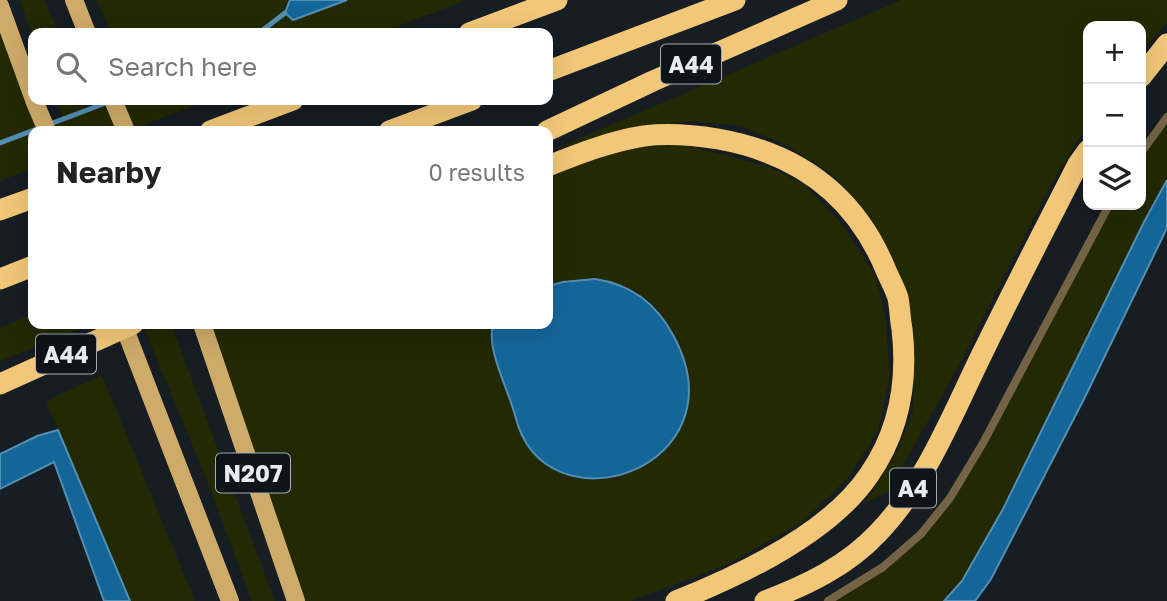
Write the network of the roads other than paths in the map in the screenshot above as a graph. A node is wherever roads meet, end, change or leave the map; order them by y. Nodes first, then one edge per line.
1 (74, 0) edge
2 (557, 0) edge
3 (735, 0) edge
4 (837, 0) edge
5 (0, 6) edge
6 (85, 28) edge
7 (482, 28) edge
8 (1167, 44) edge
9 (553, 69) edge
10 (1146, 71) edge
11 (28, 83) edge
12 (37, 105) edge
13 (115, 105) edge
14 (280, 105) edge
15 (458, 105) edge
16 (1167, 117) edge
17 (45, 126) edge
18 (124, 126) edge
19 (223, 126) edge
20 (402, 126) edge
21 (553, 128) edge
22 (1145, 147) edge
23 (1083, 158) edge
24 (553, 164) edge
25 (28, 200) edge
26 (1106, 210) edge
27 (0, 211) edge
28 (28, 268) edge
29 (0, 279) edge
30 (122, 329) edge
31 (125, 329) edge
32 (204, 329) edge
33 (0, 384) edge
34 (230, 601) edge
35 (296, 601) edge
36 (676, 601) edge
37 (765, 601) edge
38 (828, 601) edge

1 - 6 main road
2 - 7 highway
3 - 9 highway
4 - 21 highway, A44
5 - 11 main road
8 - 10 highway
12 - 17 main road
13 - 18 main road
14 - 19 highway
15 - 20 highway
16 - 22 lane
23 - 37 highway, A4
24 - 36 highway, A4
25 - 27 highway
26 - 38 lane
28 - 29 highway
30 - 33 highway, A44
31 - 34 main road, N207
32 - 35 main road, N207

